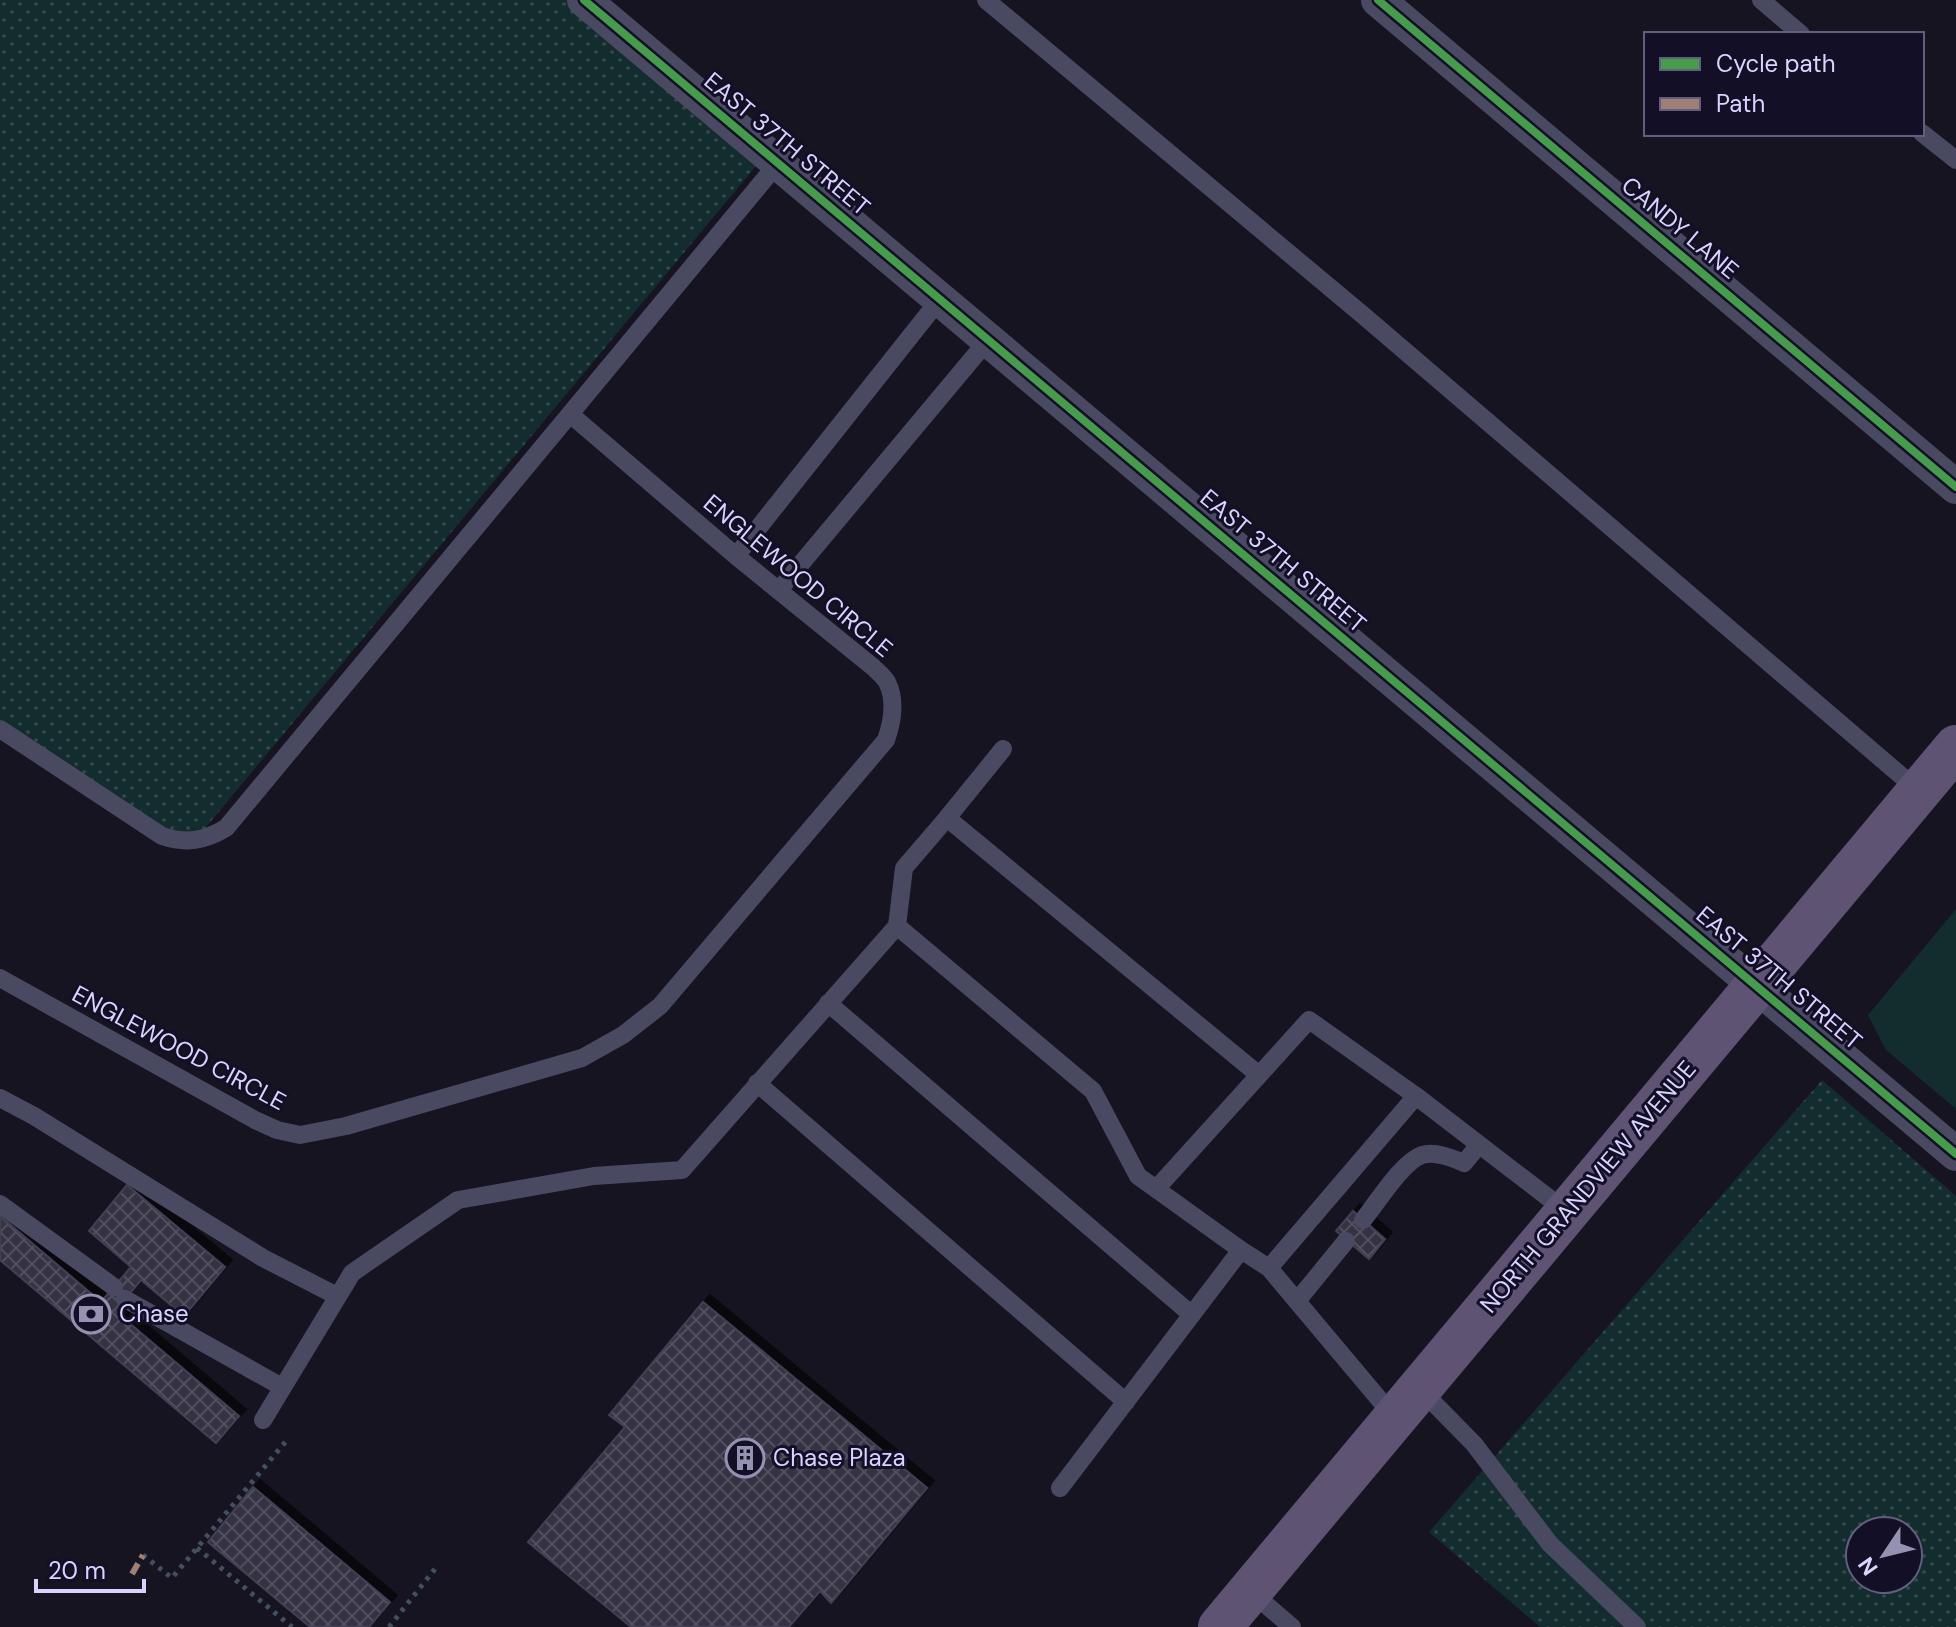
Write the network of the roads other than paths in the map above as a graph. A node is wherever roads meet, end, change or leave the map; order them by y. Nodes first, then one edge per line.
1 (584, 0) edge
2 (986, 0) edge
3 (1378, 0) edge
4 (1761, 0) edge
5 (1799, 32) edge
6 (1924, 135) edge
7 (1956, 160) edge
8 (778, 163) junction
9 (940, 299) junction
10 (988, 340) junction
11 (570, 414) junction
12 (1956, 487) edge
13 (736, 556) junction
14 (779, 590) junction
15 (0, 729) edge
16 (1956, 747) edge
17 (1003, 749) dead end
18 (1919, 791) junction
19 (947, 818) junction
20 (897, 926) junction
21 (0, 978) edge
22 (1757, 985) junction
23 (828, 1003) junction
24 (1259, 1075) junction
25 (757, 1083) junction
26 (1416, 1096) junction
27 (0, 1098) edge
28 (1479, 1145) junction
29 (1956, 1154) edge
30 (1156, 1189) junction
31 (0, 1204) edge
32 (1567, 1212) junction
33 (1363, 1220) dead end
34 (1346, 1241) dead end
35 (1241, 1250) junction
36 (1269, 1268) junction
37 (337, 1296) junction
38 (1297, 1301) junction
39 (1192, 1315) junction
40 (282, 1387) junction
41 (1126, 1402) junction
42 (1407, 1403) junction
43 (263, 1420) dead end
44 (1060, 1488) dead end
45 (1250, 1591) junction
46 (1220, 1627) edge
47 (1292, 1627) edge
48 (1637, 1627) edge

1 - 8 street, EAST 37TH STREET
2 - 18 lane
3 - 12 street, CANDY LANE
4 - 5 lane
6 - 7 lane
8 - 9 street, EAST 37TH STREET
8 - 11 lane
9 - 10 street, EAST 37TH STREET
9 - 13 lane
10 - 14 lane
10 - 22 street, EAST 37TH STREET
11 - 13 lane, ENGLEWOOD CIRCLE
11 - 15 lane
13 - 14 lane, ENGLEWOOD CIRCLE
14 - 21 lane, ENGLEWOOD CIRCLE
16 - 18 main road, NORTH GRANDVIEW AVENUE
17 - 19 lane
18 - 22 main road, NORTH GRANDVIEW AVENUE
19 - 20 lane
19 - 24 lane
20 - 23 lane
20 - 30 lane
22 - 29 street, EAST 37TH STREET
22 - 32 main road, NORTH GRANDVIEW AVENUE
23 - 25 lane
23 - 39 lane
24 - 26 lane
24 - 30 lane
25 - 37 lane
25 - 41 lane
26 - 28 lane
26 - 36 lane
27 - 37 lane
28 - 32 lane
28 - 33 lane
30 - 35 lane
31 - 40 lane
32 - 42 main road, NORTH GRANDVIEW AVENUE
34 - 38 lane
35 - 36 lane
35 - 39 lane
36 - 38 lane
37 - 40 lane
38 - 42 lane
39 - 41 lane
40 - 43 lane
41 - 44 lane
42 - 45 main road, NORTH GRANDVIEW AVENUE
42 - 48 lane
45 - 46 main road, NORTH GRANDVIEW AVENUE
45 - 47 lane

